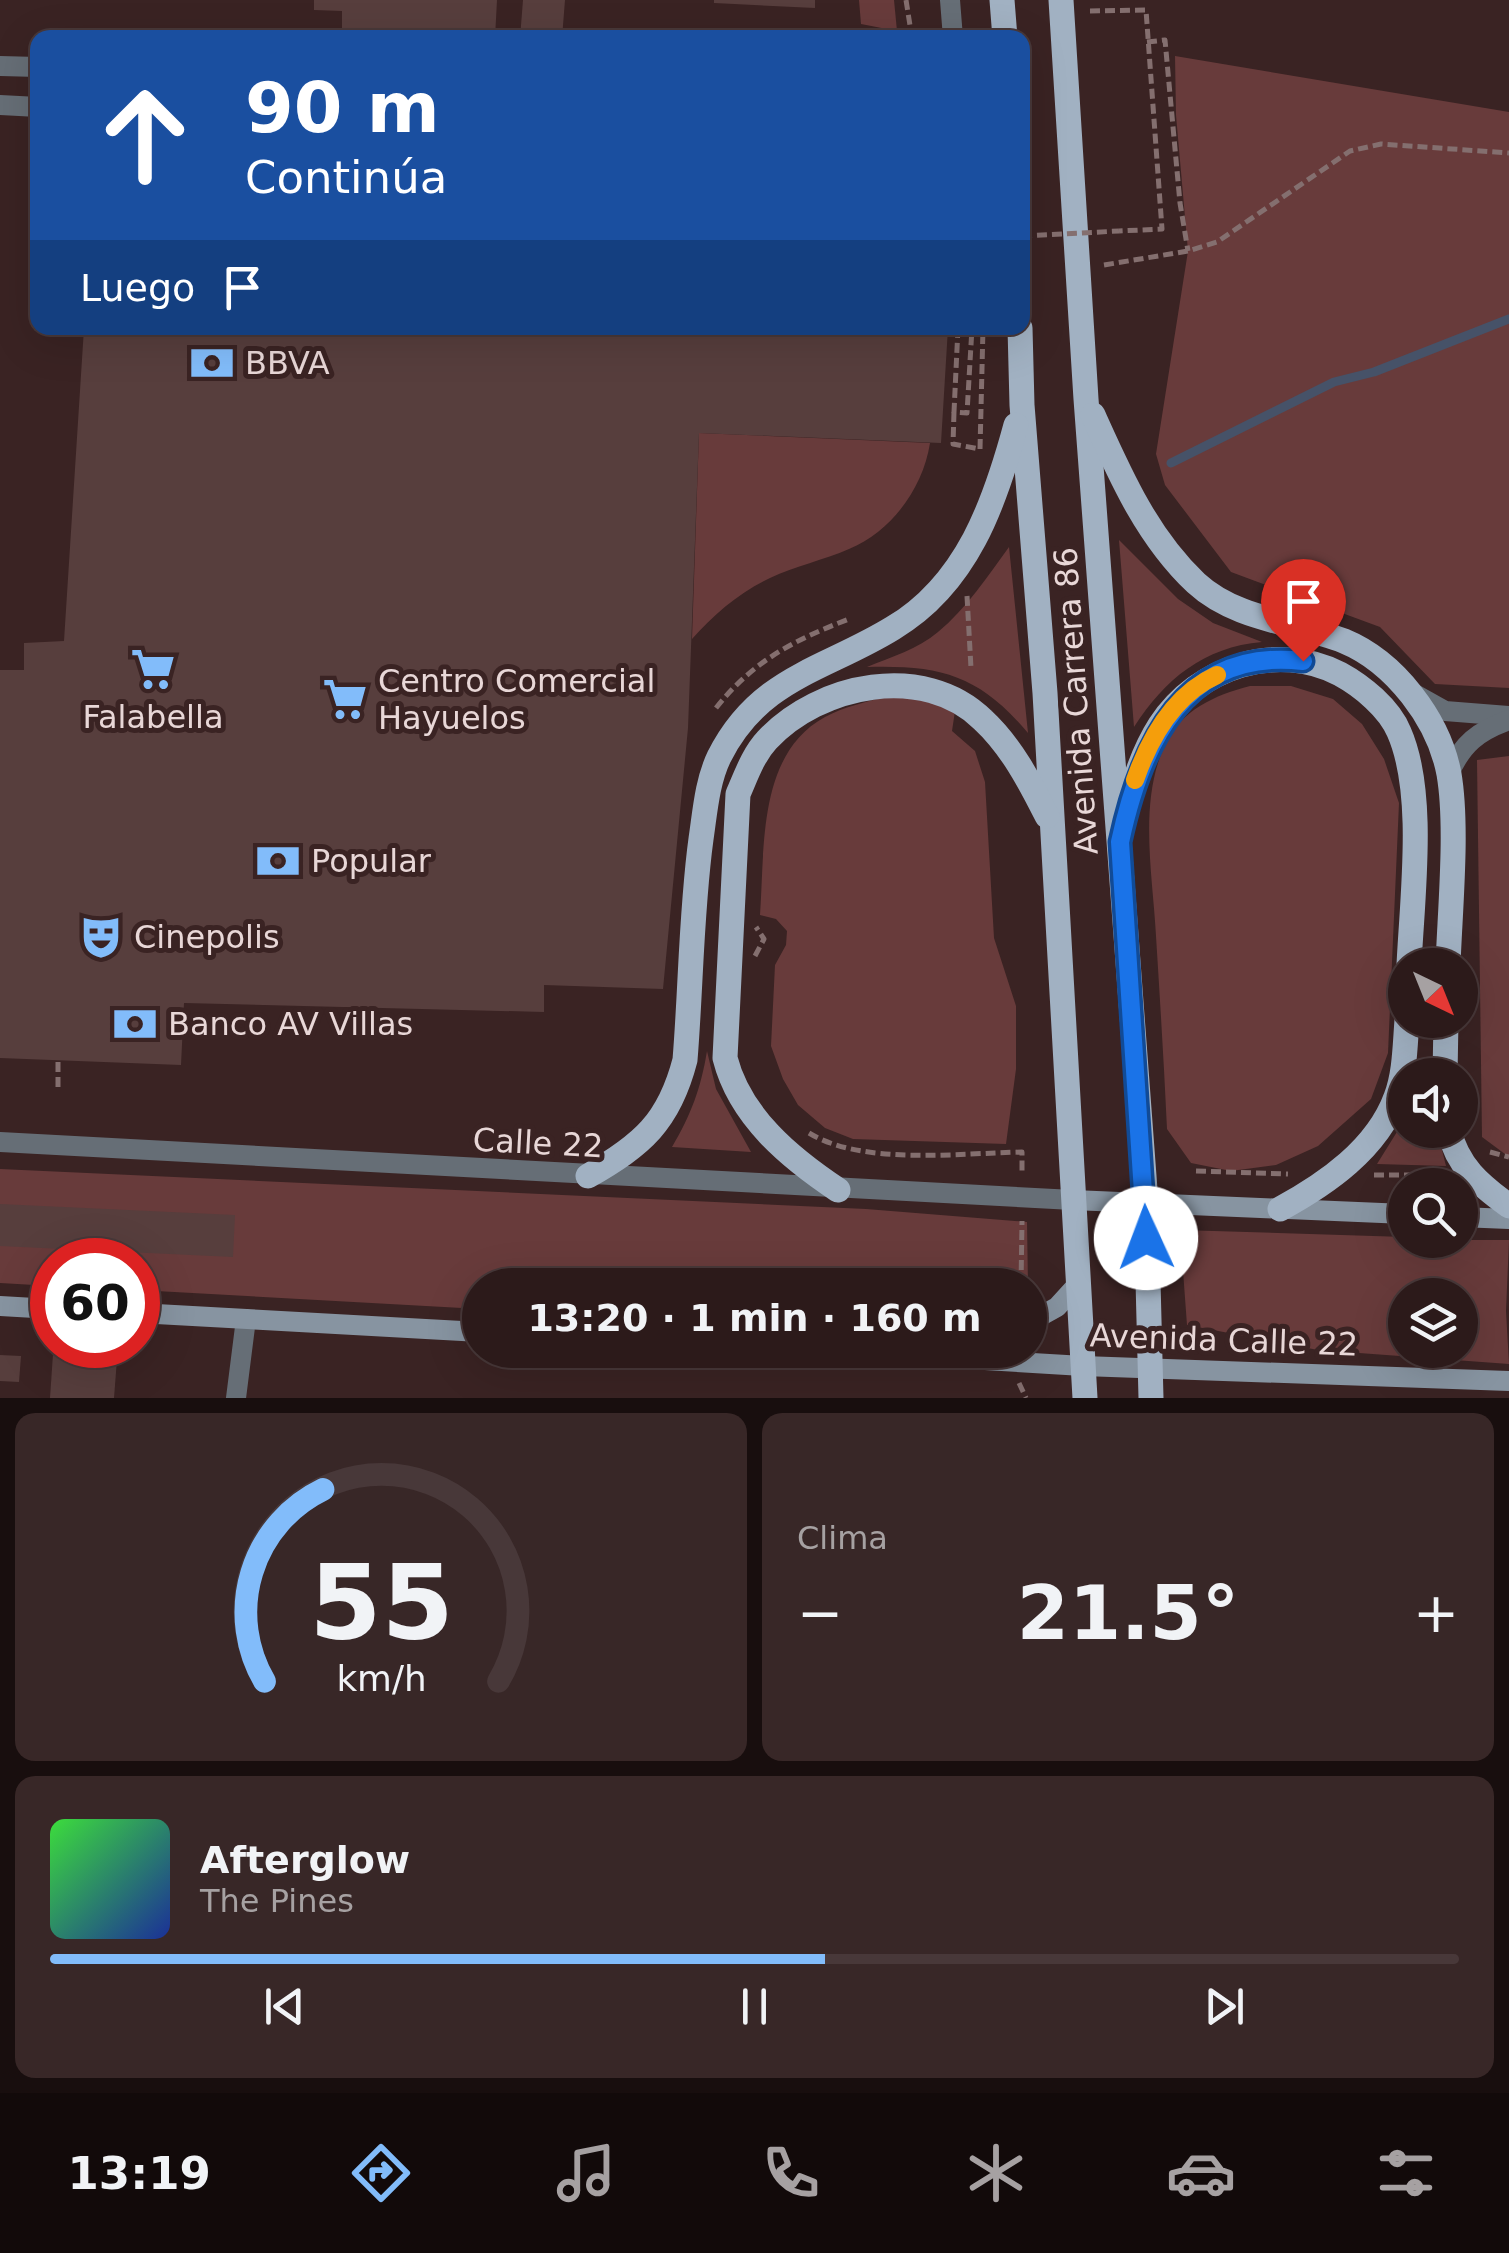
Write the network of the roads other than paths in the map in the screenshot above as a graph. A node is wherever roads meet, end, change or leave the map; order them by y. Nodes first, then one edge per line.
1 (950, 0) edge
2 (1002, 0) edge
3 (1061, 0) edge
4 (952, 30) edge
5 (1005, 30) edge
6 (0, 66) edge
7 (30, 67) edge
8 (0, 105) edge
9 (30, 107) edge
10 (1020, 335) edge
11 (1086, 399) junction
12 (1022, 406) junction
13 (1406, 689) junction
14 (1509, 718) edge
15 (1448, 774) junction
16 (1053, 828) junction
17 (1120, 842) junction
18 (1410, 948) edge
19 (1448, 948) edge
20 (1404, 1038) edge
21 (0, 1142) edge
22 (1453, 1148) edge
23 (588, 1176) junction
24 (838, 1190) junction
25 (1073, 1200) junction
26 (1146, 1204) junction
27 (1509, 1206) edge
28 (1280, 1209) junction
29 (1388, 1213) edge
30 (1478, 1218) edge
31 (1509, 1219) edge
32 (1078, 1284) junction
33 (0, 1306) edge
34 (30, 1308) edge
35 (1047, 1312) edge
36 (160, 1314) edge
37 (246, 1319) junction
38 (462, 1331) edge
39 (1047, 1364) edge
40 (1083, 1366) junction
41 (1150, 1368) junction
42 (1509, 1380) edge
43 (236, 1398) edge
44 (1085, 1398) edge
45 (1150, 1398) edge

1 - 4 street
2 - 5 main road
3 - 11 main road, Avenida Carrera 86
6 - 7 street
8 - 9 street
10 - 12 main road, Avenida Carrera 86
11 - 13 main road
11 - 17 main road, Avenida Carrera 86
12 - 16 main road, Avenida Carrera 86
12 - 23 main road
13 - 14 street
13 - 15 main road
14 - 15 street
15 - 19 main road
16 - 24 main road
16 - 25 main road, Avenida Carrera 86
17 - 18 main road
17 - 26 main road, Avenida Carrera 86
20 - 28 main road
21 - 23 street, Calle 22
22 - 27 main road
23 - 24 street, Calle 22
24 - 25 street, Calle 22
25 - 26 main road
25 - 32 main road, Avenida Carrera 86
26 - 28 main road
26 - 41 main road, Avenida Carrera 86
28 - 29 main road
30 - 31 main road
32 - 35 main road, Avenida Calle 22
32 - 40 main road, Avenida Carrera 86
33 - 34 main road
36 - 37 main road
37 - 38 main road
37 - 43 street
39 - 40 main road, Avenida Calle 22
40 - 41 main road, Avenida Calle 22
40 - 44 main road, Avenida Carrera 86
41 - 42 main road, Avenida Calle 22
41 - 45 main road, Avenida Carrera 86

